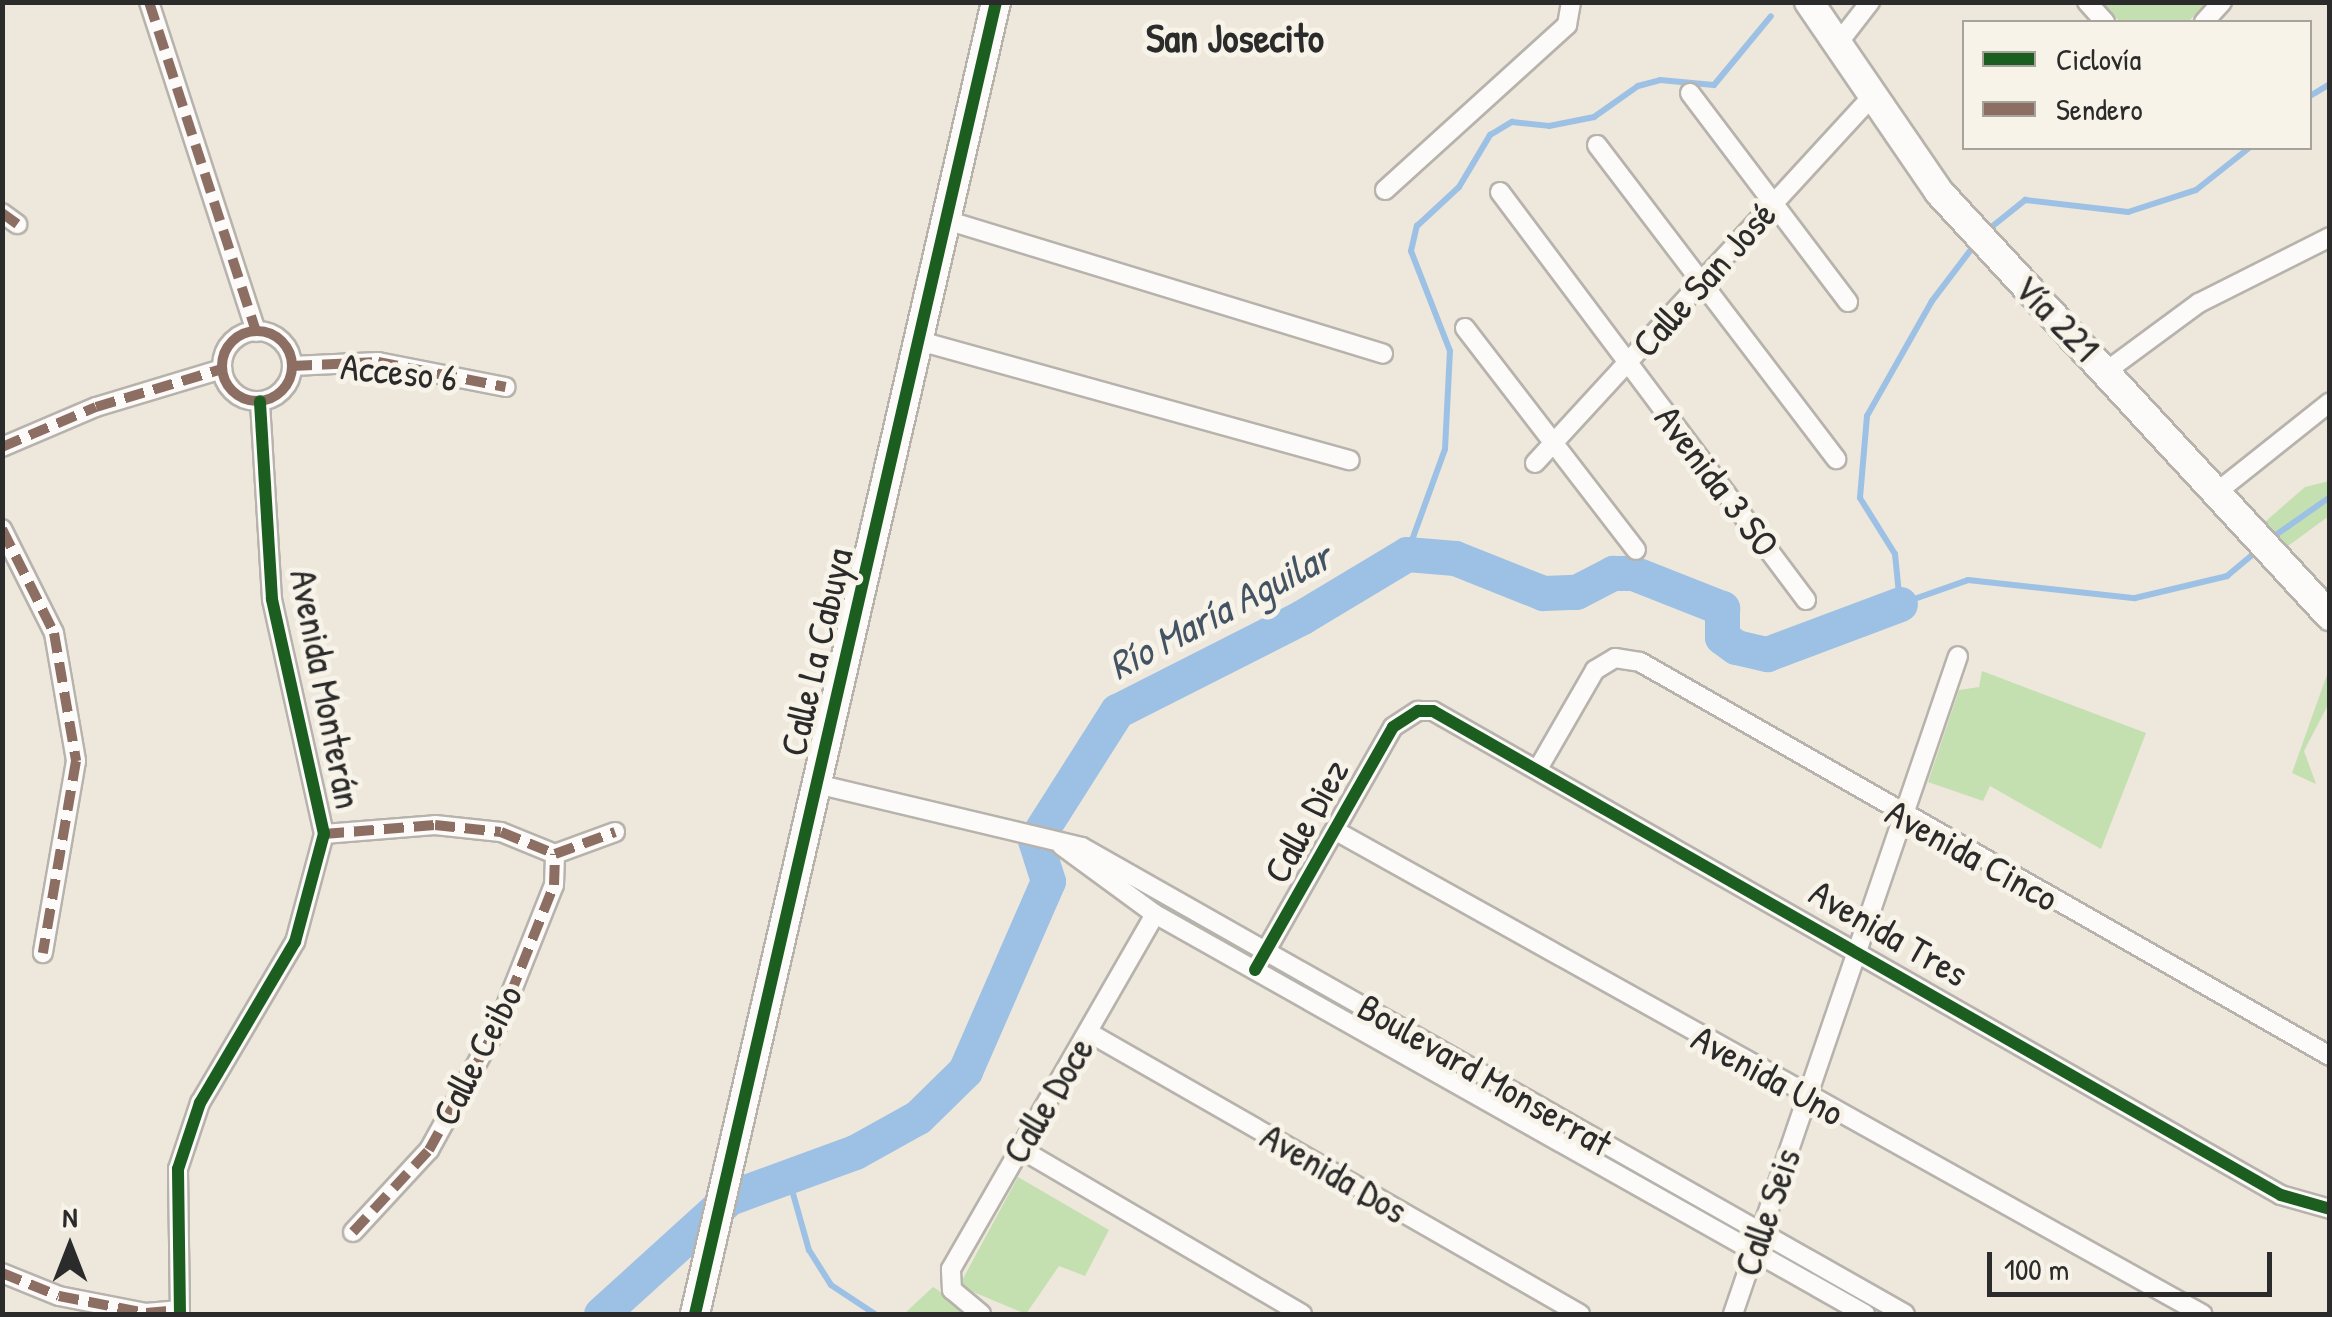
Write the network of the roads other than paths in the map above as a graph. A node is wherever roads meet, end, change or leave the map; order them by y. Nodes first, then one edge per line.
1 (148, 2) edge
2 (996, 2) edge
3 (1571, 2) edge
4 (1870, 2) edge
5 (1810, 3) edge
6 (1839, 42) junction
7 (1690, 93) dead end
8 (1873, 94) junction
9 (1597, 145) dead end
10 (1385, 190) dead end
11 (1500, 192) dead end
12 (1774, 203) junction
13 (946, 220) junction
14 (2330, 237) edge
15 (1701, 282) junction
16 (1848, 302) dead end
17 (1464, 328) dead end
18 (256, 332) junction
19 (916, 340) junction
20 (1383, 354) dead end
21 (1628, 362) junction
22 (292, 366) junction
23 (222, 369) junction
24 (2108, 370) junction
25 (506, 387) dead end
26 (260, 401) junction
27 (2330, 402) edge
28 (1551, 446) junction
29 (2, 447) edge
30 (1836, 459) dead end
31 (1350, 460) dead end
32 (1535, 463) dead end
33 (2218, 492) junction
34 (2, 529) edge
35 (1636, 550) dead end
36 (1806, 600) dead end
37 (2330, 616) edge
38 (1958, 656) dead end
39 (1418, 711) joint
40 (1538, 767) junction
41 (817, 784) junction
42 (1902, 817) junction
43 (1336, 831) junction
44 (615, 832) dead end
45 (324, 834) junction
46 (1062, 846) junction
47 (555, 854) junction
48 (1156, 914) junction
49 (1856, 948) junction
50 (1266, 951) junction
51 (43, 953) dead end
52 (1255, 970) junction
53 (1088, 1032) junction
54 (2330, 1056) edge
55 (1806, 1097) junction
56 (1018, 1148) junction
57 (2330, 1209) edge
58 (353, 1232) dead end
59 (1760, 1232) junction
60 (1754, 1252) junction
61 (2, 1273) edge
62 (180, 1312) edge
63 (695, 1314) edge
64 (982, 1314) edge
65 (1302, 1314) edge
66 (1580, 1314) edge
67 (1733, 1314) edge
68 (1864, 1314) edge
69 (1905, 1314) edge
70 (2202, 1314) edge

1 - 18 street
2 - 13 street, Calle La Cabuya
3 - 10 street
4 - 6 street
5 - 6 street, Vía 221
6 - 8 street, Vía 221
7 - 12 street
8 - 12 street, Calle San José
8 - 24 street, Vía 221
9 - 15 street
11 - 21 street, Avenida 3 SO
12 - 15 street, Calle San José
12 - 16 street
13 - 19 street, Calle La Cabuya
13 - 20 street
14 - 24 street
15 - 21 street, Calle San José
15 - 30 street
17 - 28 street
18 - 22 street
18 - 23 street
19 - 31 street
19 - 41 street, Calle La Cabuya
21 - 28 street, Calle San José
21 - 36 street, Avenida 3 SO
22 - 25 street, Acceso 6
22 - 26 street
23 - 26 street
23 - 29 street
24 - 33 street, Vía 221
26 - 45 street, Avenida Monterán
27 - 33 street
28 - 32 street, Calle San José
28 - 35 street
33 - 37 street, Vía 221
34 - 51 street
38 - 42 street, Calle Seis
39 - 40 street, Avenida Tres
39 - 43 street, Calle Diez
40 - 42 street, Avenida Cinco
40 - 49 street, Avenida Tres
41 - 46 street, Boulevard Monserrat
41 - 63 street, Calle La Cabuya
42 - 49 street, Calle Seis
42 - 54 street, Avenida Cinco
43 - 50 street, Calle Diez
43 - 55 street, Avenida Uno
44 - 47 street
45 - 47 street
45 - 62 street, Avenida Monterán
46 - 48 street, Boulevard Monserrat
46 - 50 street, Boulevard Monserrat
47 - 58 street, Calle Ceibo
48 - 52 street, Boulevard Monserrat
48 - 53 street, Calle Doce
49 - 55 street, Calle Seis
49 - 57 street, Avenida Tres
50 - 52 street, Calle Diez
50 - 59 street, Boulevard Monserrat
52 - 60 street, Boulevard Monserrat
53 - 56 street, Calle Doce
53 - 66 street, Avenida Dos
55 - 59 street, Calle Seis
55 - 70 street, Avenida Uno
56 - 64 street, Calle Doce
56 - 65 street
59 - 60 street, Calle Seis
59 - 69 street, Boulevard Monserrat
60 - 67 street, Calle Seis
60 - 68 street, Boulevard Monserrat
61 - 62 street

